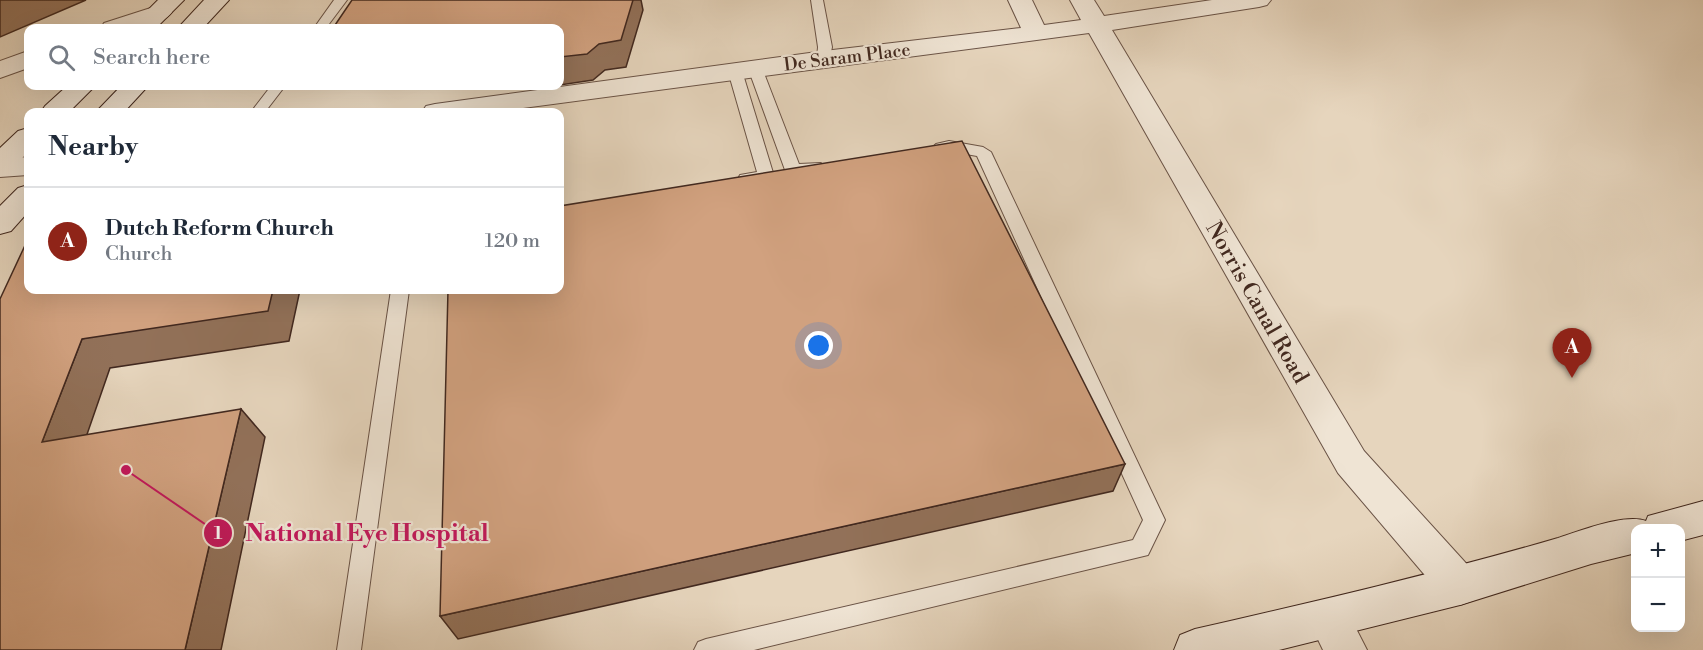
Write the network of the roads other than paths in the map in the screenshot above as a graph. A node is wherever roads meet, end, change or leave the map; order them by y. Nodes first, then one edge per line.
1 (217, 0) edge
2 (341, 0) edge
3 (817, 0) edge
4 (1020, 0) edge
5 (1259, 0) edge
6 (166, 6) edge
7 (1089, 12) edge
8 (123, 24) edge
9 (146, 24) edge
10 (194, 24) edge
11 (323, 24) edge
12 (1036, 34) junction
13 (824, 59) junction
14 (24, 61) edge
15 (745, 69) junction
16 (0, 70) edge
17 (78, 90) edge
18 (131, 90) edge
19 (275, 90) edge
20 (58, 108) edge
21 (113, 108) edge
22 (261, 108) edge
23 (464, 108) edge
24 (24, 141) edge
25 (927, 149) edge
26 (838, 163) edge
27 (0, 166) edge
28 (24, 166) edge
29 (732, 182) edge
30 (24, 199) edge
31 (0, 224) edge
32 (399, 294) edge
33 (1703, 518) edge
34 (1678, 524) edge
35 (1631, 536) edge
36 (1460, 586) junction
37 (1338, 635) edge
38 (349, 650) edge
39 (706, 650) edge
40 (1196, 650) edge

1 - 10 street
2 - 11 lane
3 - 13 lane
4 - 12 street
5 - 7 street, De Saram Place
6 - 8 street
6 - 9 street
7 - 12 street, De Saram Place
7 - 36 street, Norris Canal Road
12 - 13 street, De Saram Place
13 - 15 street, De Saram Place
14 - 16 street
15 - 23 street, De Saram Place
15 - 26 lane
15 - 29 lane
17 - 20 street
18 - 21 street
19 - 22 lane
24 - 27 street
25 - 39 lane
27 - 28 street
30 - 31 street
32 - 38 lane
33 - 34 street
35 - 36 street
36 - 37 street
37 - 40 street

